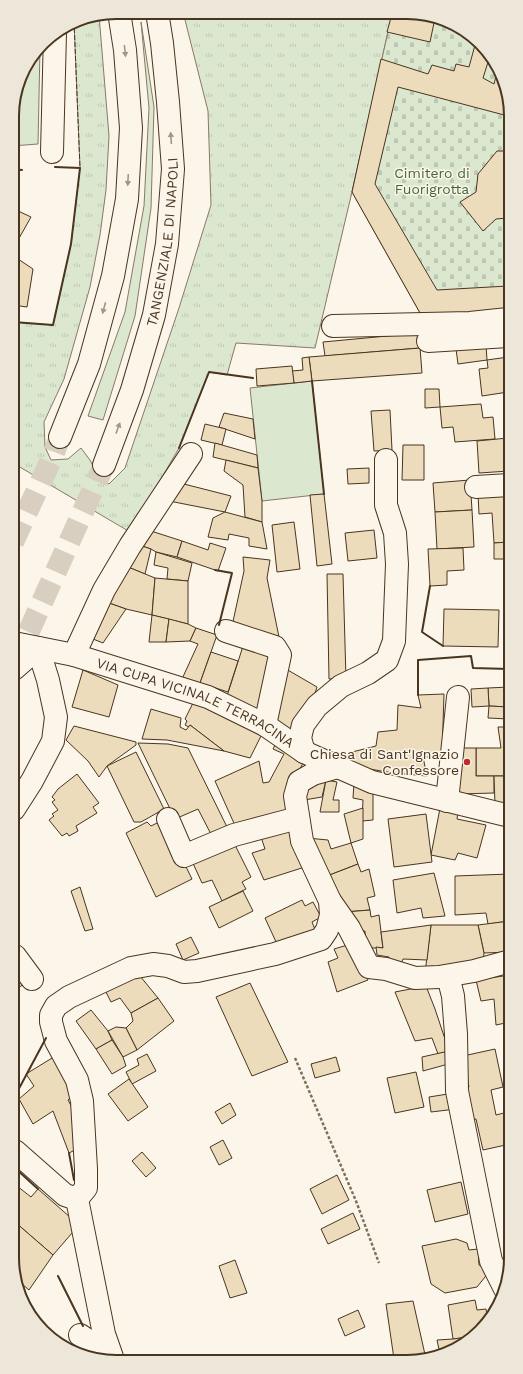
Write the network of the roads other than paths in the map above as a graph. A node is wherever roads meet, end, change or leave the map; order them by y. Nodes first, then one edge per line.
1 (120, 19) edge
2 (157, 19) edge
3 (55, 41) edge
4 (52, 152) dead end
5 (504, 319) edge
6 (333, 326) dead end
7 (504, 336) edge
8 (428, 341) dead end
9 (60, 436) tunnel mouth
10 (191, 454) dead end
11 (386, 460) dead end
12 (104, 465) tunnel mouth
13 (504, 485) edge
14 (476, 486) dead end
15 (226, 631) dead end
16 (19, 644) edge
17 (38, 648) junction
18 (74, 656) junction
19 (19, 665) edge
20 (458, 697) dead end
21 (265, 725) junction
22 (304, 752) junction
23 (338, 767) junction
24 (447, 800) junction
25 (19, 801) edge
26 (504, 814) edge
27 (298, 818) junction
28 (168, 819) dead end
29 (330, 901) junction
30 (19, 961) edge
31 (504, 963) edge
32 (448, 976) junction
33 (32, 979) dead end
34 (19, 1155) edge
35 (77, 1199) junction
36 (501, 1282) edge
37 (80, 1335) dead end
38 (109, 1355) edge
39 (111, 1355) edge

1 -> 9 main road
12 -> 2 main road, TANGENZIALE DI NAPOLI
3 - 4 main road
5 - 6 main road
7 - 8 main road
10 - 18 main road
11 - 22 main road
13 - 14 main road
15 - 21 main road
16 - 17 main road, VIA CUPA VICINALE TERRACINA
17 - 18 main road, VIA CUPA VICINALE TERRACINA
17 - 19 main road
17 - 25 main road
18 - 21 main road, VIA CUPA VICINALE TERRACINA
20 - 24 main road
21 - 22 main road, VIA CUPA VICINALE TERRACINA
22 - 23 main road, VIA CUPA VICINALE TERRACINA
23 - 24 main road, VIA CUPA VICINALE TERRACINA
23 - 27 main road
24 - 26 main road, VIA CUPA VICINALE TERRACINA
27 - 28 main road
27 - 29 main road
29 - 32 main road
29 - 35 main road
30 - 33 main road
31 - 32 main road
32 - 36 main road
34 - 35 main road
35 - 39 main road
37 - 38 main road

